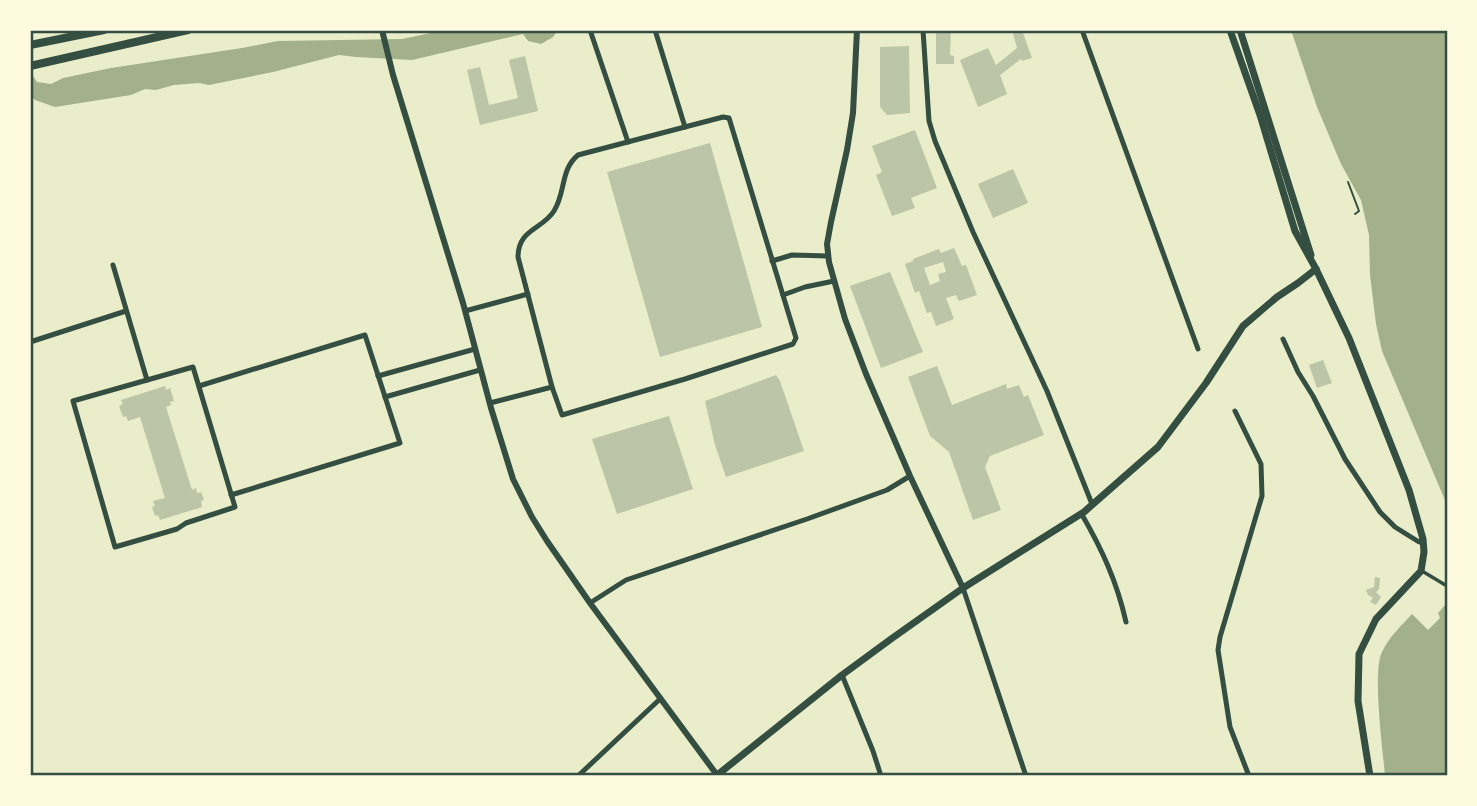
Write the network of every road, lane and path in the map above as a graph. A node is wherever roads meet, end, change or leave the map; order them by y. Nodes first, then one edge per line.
1 (104, 30) edge
2 (188, 30) edge
3 (382, 30) edge
4 (590, 30) edge
5 (655, 30) edge
6 (857, 30) edge
7 (923, 30) edge
8 (1082, 30) edge
9 (1230, 30) edge
10 (1240, 30) edge
11 (30, 45) edge
12 (30, 66) edge
13 (685, 127) junction
14 (628, 142) junction
15 (1348, 182) dead end
16 (1355, 214) dead end
17 (828, 256) junction
18 (772, 261) junction
19 (113, 265) dead end
20 (1316, 269) junction
21 (834, 281) junction
22 (528, 294) junction
23 (783, 295) junction
24 (126, 311) junction
25 (465, 311) junction
26 (1283, 339) dead end
27 (30, 342) edge
28 (475, 349) junction
29 (1198, 349) dead end
30 (480, 370) junction
31 (378, 376) junction
32 (147, 380) junction
33 (199, 386) junction
34 (552, 387) junction
35 (385, 397) junction
36 (490, 403) junction
37 (1235, 411) dead end
38 (910, 476) junction
39 (231, 495) junction
40 (1092, 504) junction
41 (1081, 513) junction
42 (1423, 539) junction
43 (1421, 571) junction
44 (1447, 586) edge
45 (963, 588) junction
46 (590, 603) junction
47 (1126, 622) dead end
48 (842, 676) junction
49 (660, 698) junction
50 (578, 776) edge
51 (716, 776) edge
52 (881, 776) edge
53 (1026, 776) edge
54 (1249, 776) edge
55 (1370, 776) edge

1 - 11 main road
2 - 12 main road
3 - 25 street
4 - 14 street
5 - 13 street
6 - 17 street
7 - 40 street
8 - 29 street
9 - 20 main road
10 - 20 main road
13 - 14 street
13 - 18 street
14 - 22 street
15 - 16 path
17 - 18 street
17 - 21 street
18 - 23 street
19 - 24 street
20 - 40 main road
20 - 42 main road
21 - 23 street
21 - 38 street
22 - 25 street
22 - 34 street
23 - 34 street
24 - 27 street
24 - 32 street
25 - 28 street
26 - 42 street
28 - 30 street
28 - 31 street
30 - 35 street
30 - 36 street
31 - 33 street
31 - 35 street
32 - 33 street
32 - 39 street
33 - 39 street
34 - 36 street
35 - 39 street
36 - 46 street
37 - 54 street
38 - 45 street
38 - 46 street
40 - 41 main road
41 - 45 main road
41 - 47 street
42 - 43 main road
43 - 44 street
43 - 55 main road
45 - 48 main road
45 - 53 street
46 - 49 street
48 - 51 main road
48 - 52 street
49 - 50 street
49 - 51 street

